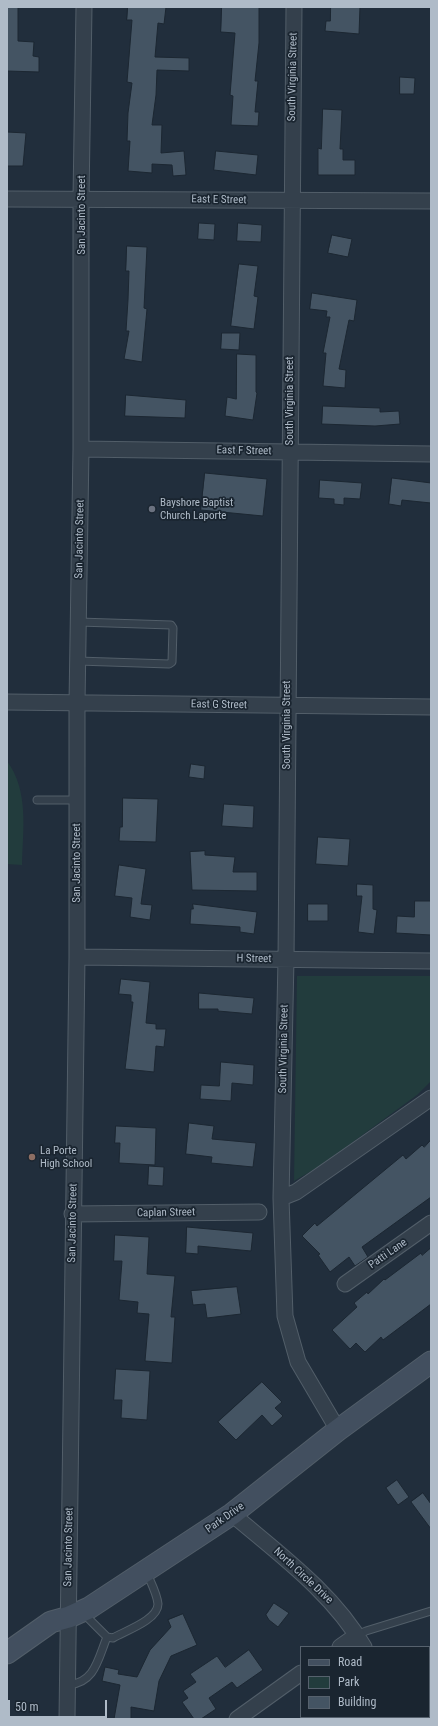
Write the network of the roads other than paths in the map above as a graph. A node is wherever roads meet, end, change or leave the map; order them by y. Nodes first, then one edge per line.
1 (84, 7) edge
2 (294, 7) edge
3 (81, 198) junction
4 (7, 199) edge
5 (291, 200) junction
6 (431, 201) edge
7 (82, 449) junction
8 (289, 452) junction
9 (431, 454) edge
10 (79, 622) junction
11 (78, 661) junction
12 (7, 702) edge
13 (77, 703) junction
14 (287, 706) junction
15 (431, 707) edge
16 (37, 800) dead end
17 (77, 800) junction
18 (77, 957) junction
19 (286, 959) junction
20 (431, 961) edge
21 (431, 1098) edge
22 (281, 1198) junction
23 (259, 1212) dead end
24 (72, 1214) junction
25 (431, 1223) edge
26 (345, 1284) dead end
27 (431, 1362) edge
28 (338, 1430) junction
29 (232, 1514) junction
30 (146, 1571) junction
31 (431, 1611) edge
32 (75, 1615) junction
33 (107, 1637) junction
34 (361, 1641) edge
35 (344, 1646) edge
36 (7, 1653) edge
37 (300, 1674) edge
38 (68, 1685) junction
39 (67, 1719) edge
40 (236, 1719) edge

1 - 3 street, San Jacinto Street
2 - 5 street, South Virginia Street
3 - 4 street, East E Street
3 - 5 street, East E Street
3 - 7 street, San Jacinto Street
5 - 6 street, East E Street
5 - 8 street, South Virginia Street
7 - 8 street, East F Street
7 - 10 street, San Jacinto Street
8 - 9 street, East F Street
8 - 14 street, South Virginia Street
10 - 11 street, San Jacinto Street
10 - 11 lane
11 - 13 street, San Jacinto Street
12 - 13 street, East G Street
13 - 14 street, East G Street
13 - 17 street, San Jacinto Street
14 - 15 street, East G Street
14 - 19 street, South Virginia Street
16 - 17 lane
17 - 18 street, San Jacinto Street
18 - 19 street, H Street
18 - 24 street, San Jacinto Street
19 - 20 street, H Street
19 - 22 street, South Virginia Street
21 - 22 street
22 - 28 street, South Virginia Street
23 - 24 street, Caplan Street
24 - 32 street, San Jacinto Street
25 - 26 street, Patti Lane
27 - 28 street, Park Drive
28 - 29 street, Park Drive
29 - 30 street, Park Drive
29 - 34 street, North Circle Drive
30 - 32 street, Park Drive
30 - 33 lane
31 - 34 lane
32 - 33 lane
32 - 36 street, Park Drive
32 - 38 street, San Jacinto Street
33 - 38 lane
34 - 35 street
37 - 40 street
38 - 39 street, San Jacinto Street

